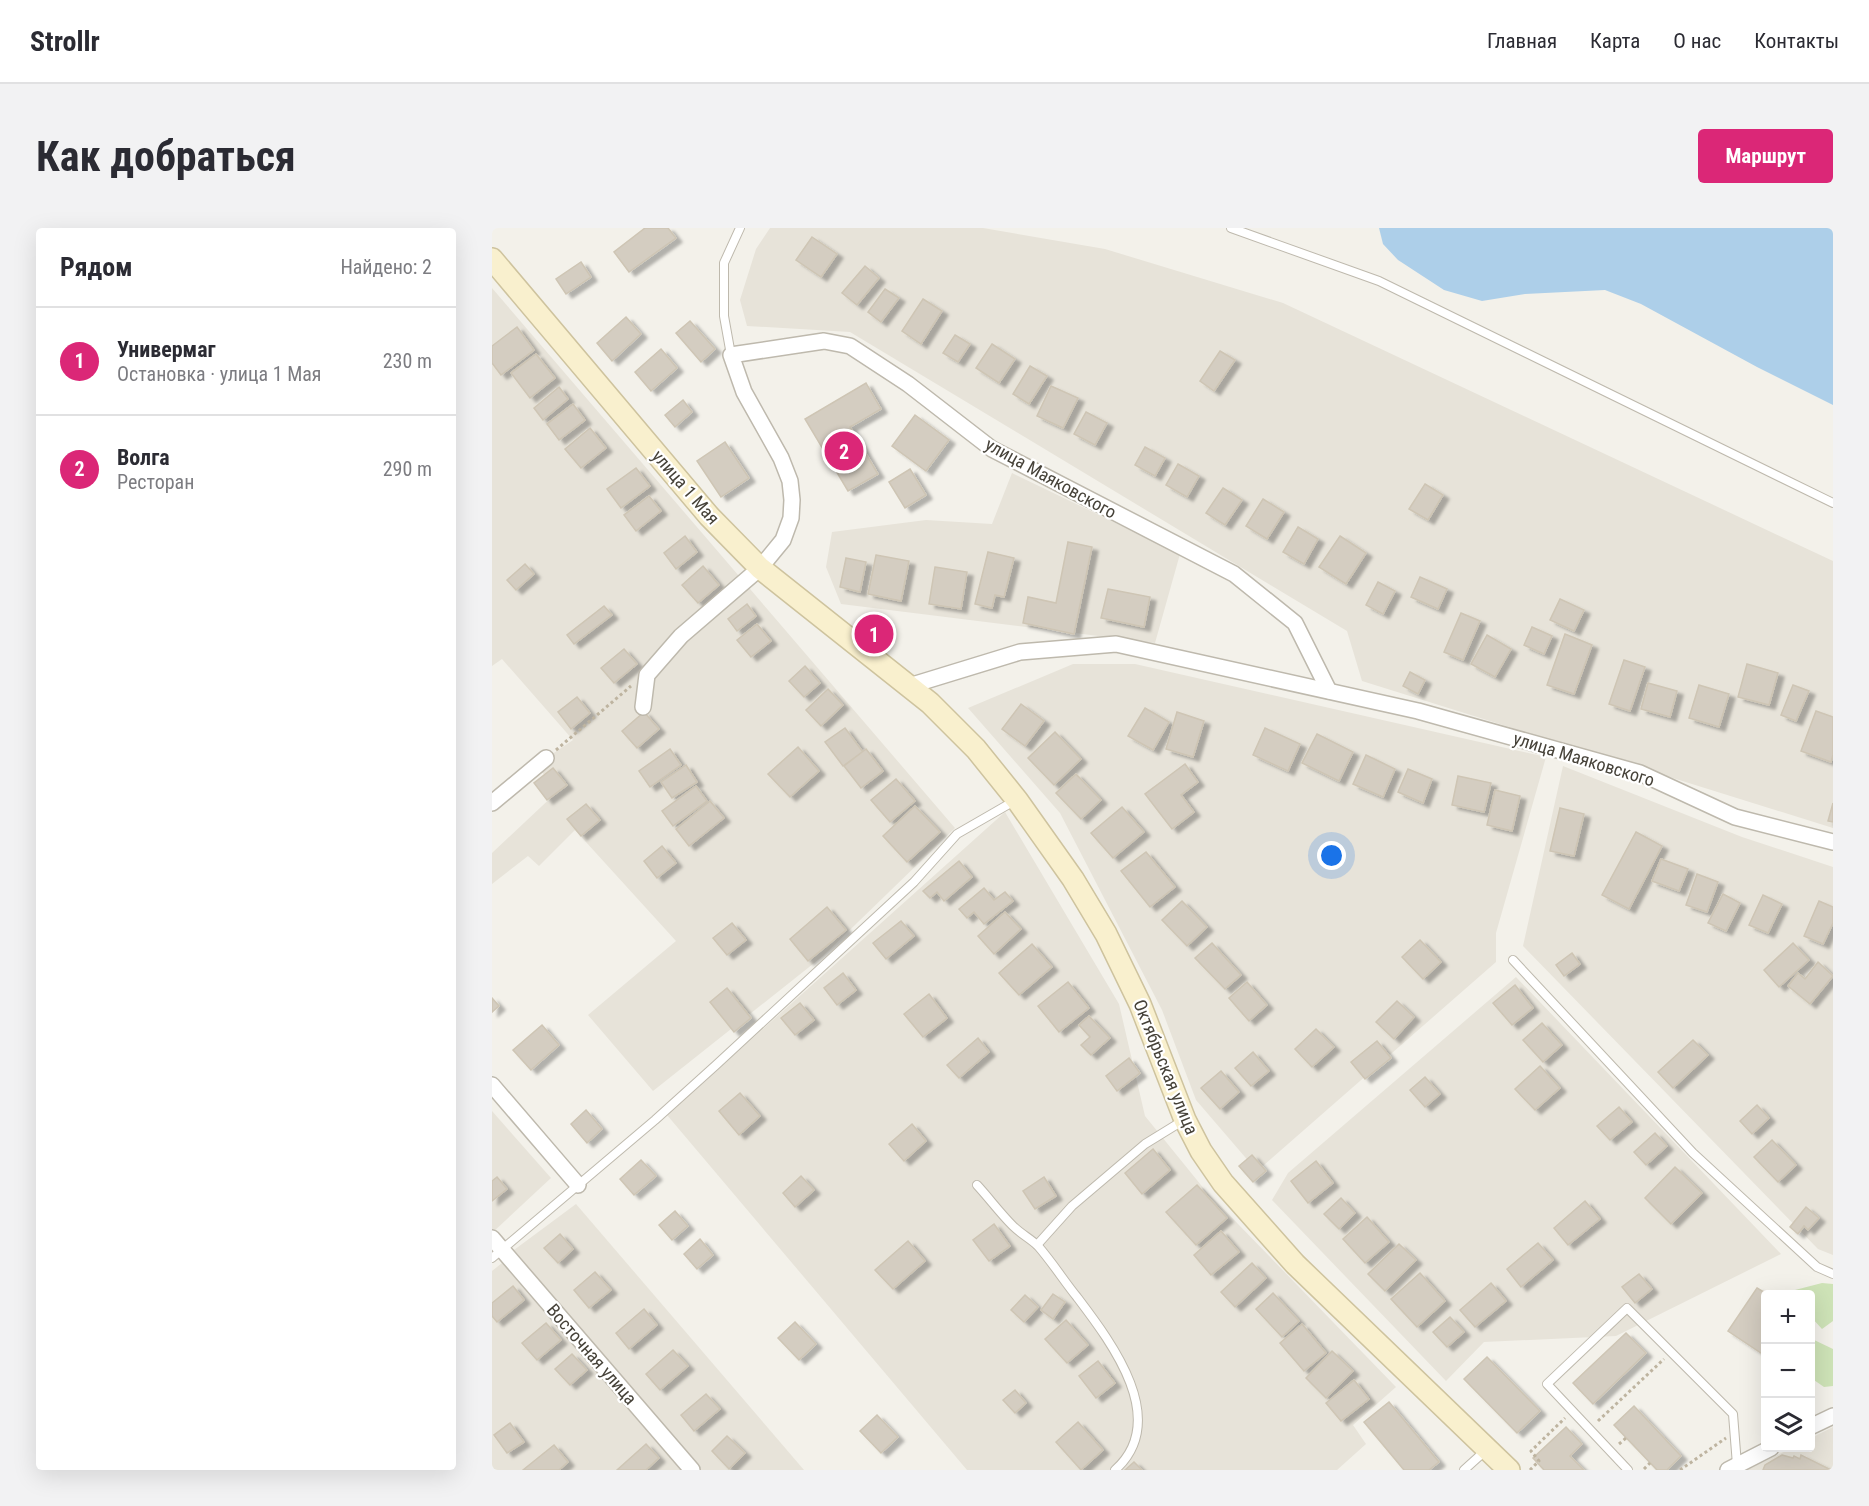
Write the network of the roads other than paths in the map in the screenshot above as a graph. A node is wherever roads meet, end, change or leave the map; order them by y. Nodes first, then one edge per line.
1 (740, 228) edge
2 (1231, 228) edge
3 (492, 259) edge
4 (731, 355) junction
5 (1833, 503) edge
6 (760, 568) junction
7 (909, 686) junction
8 (1329, 692) junction
9 (643, 707) dead end
10 (546, 758) road end
11 (1017, 800) junction
12 (492, 803) edge
13 (1833, 842) edge
14 (1513, 960) dead end
15 (492, 1085) edge
16 (1185, 1120) junction
17 (578, 1185) junction
18 (977, 1185) dead end
19 (1037, 1245) junction
20 (495, 1249) edge
21 (1833, 1274) edge
22 (1833, 1416) edge
23 (1815, 1425) edge
24 (1488, 1449) junction
25 (1763, 1452) edge
26 (1732, 1467) edge
27 (692, 1470) edge
28 (1115, 1470) edge
29 (1464, 1470) edge
30 (1509, 1470) edge
31 (1628, 1470) edge

1 - 4 lane
2 - 5 lane
3 - 6 street, улица 1 Мая
4 - 6 street
4 - 8 street, улица Маяковского
6 - 7 street, улица 1 Мая
6 - 9 street
7 - 8 street, улица Маяковского
7 - 11 street, Октябрьская улица
8 - 13 street, улица Маяковского
10 - 12 street
11 - 16 street, Октябрьская улица
11 - 17 lane
14 - 21 lane
15 - 17 street
16 - 19 lane
16 - 24 street, Октябрьская улица
17 - 20 lane
18 - 19 lane
19 - 28 lane
20 - 27 street, Восточная улица
22 - 23 street
24 - 29 lane
24 - 30 street, Октябрьская улица
25 - 26 street
26 - 31 lane

